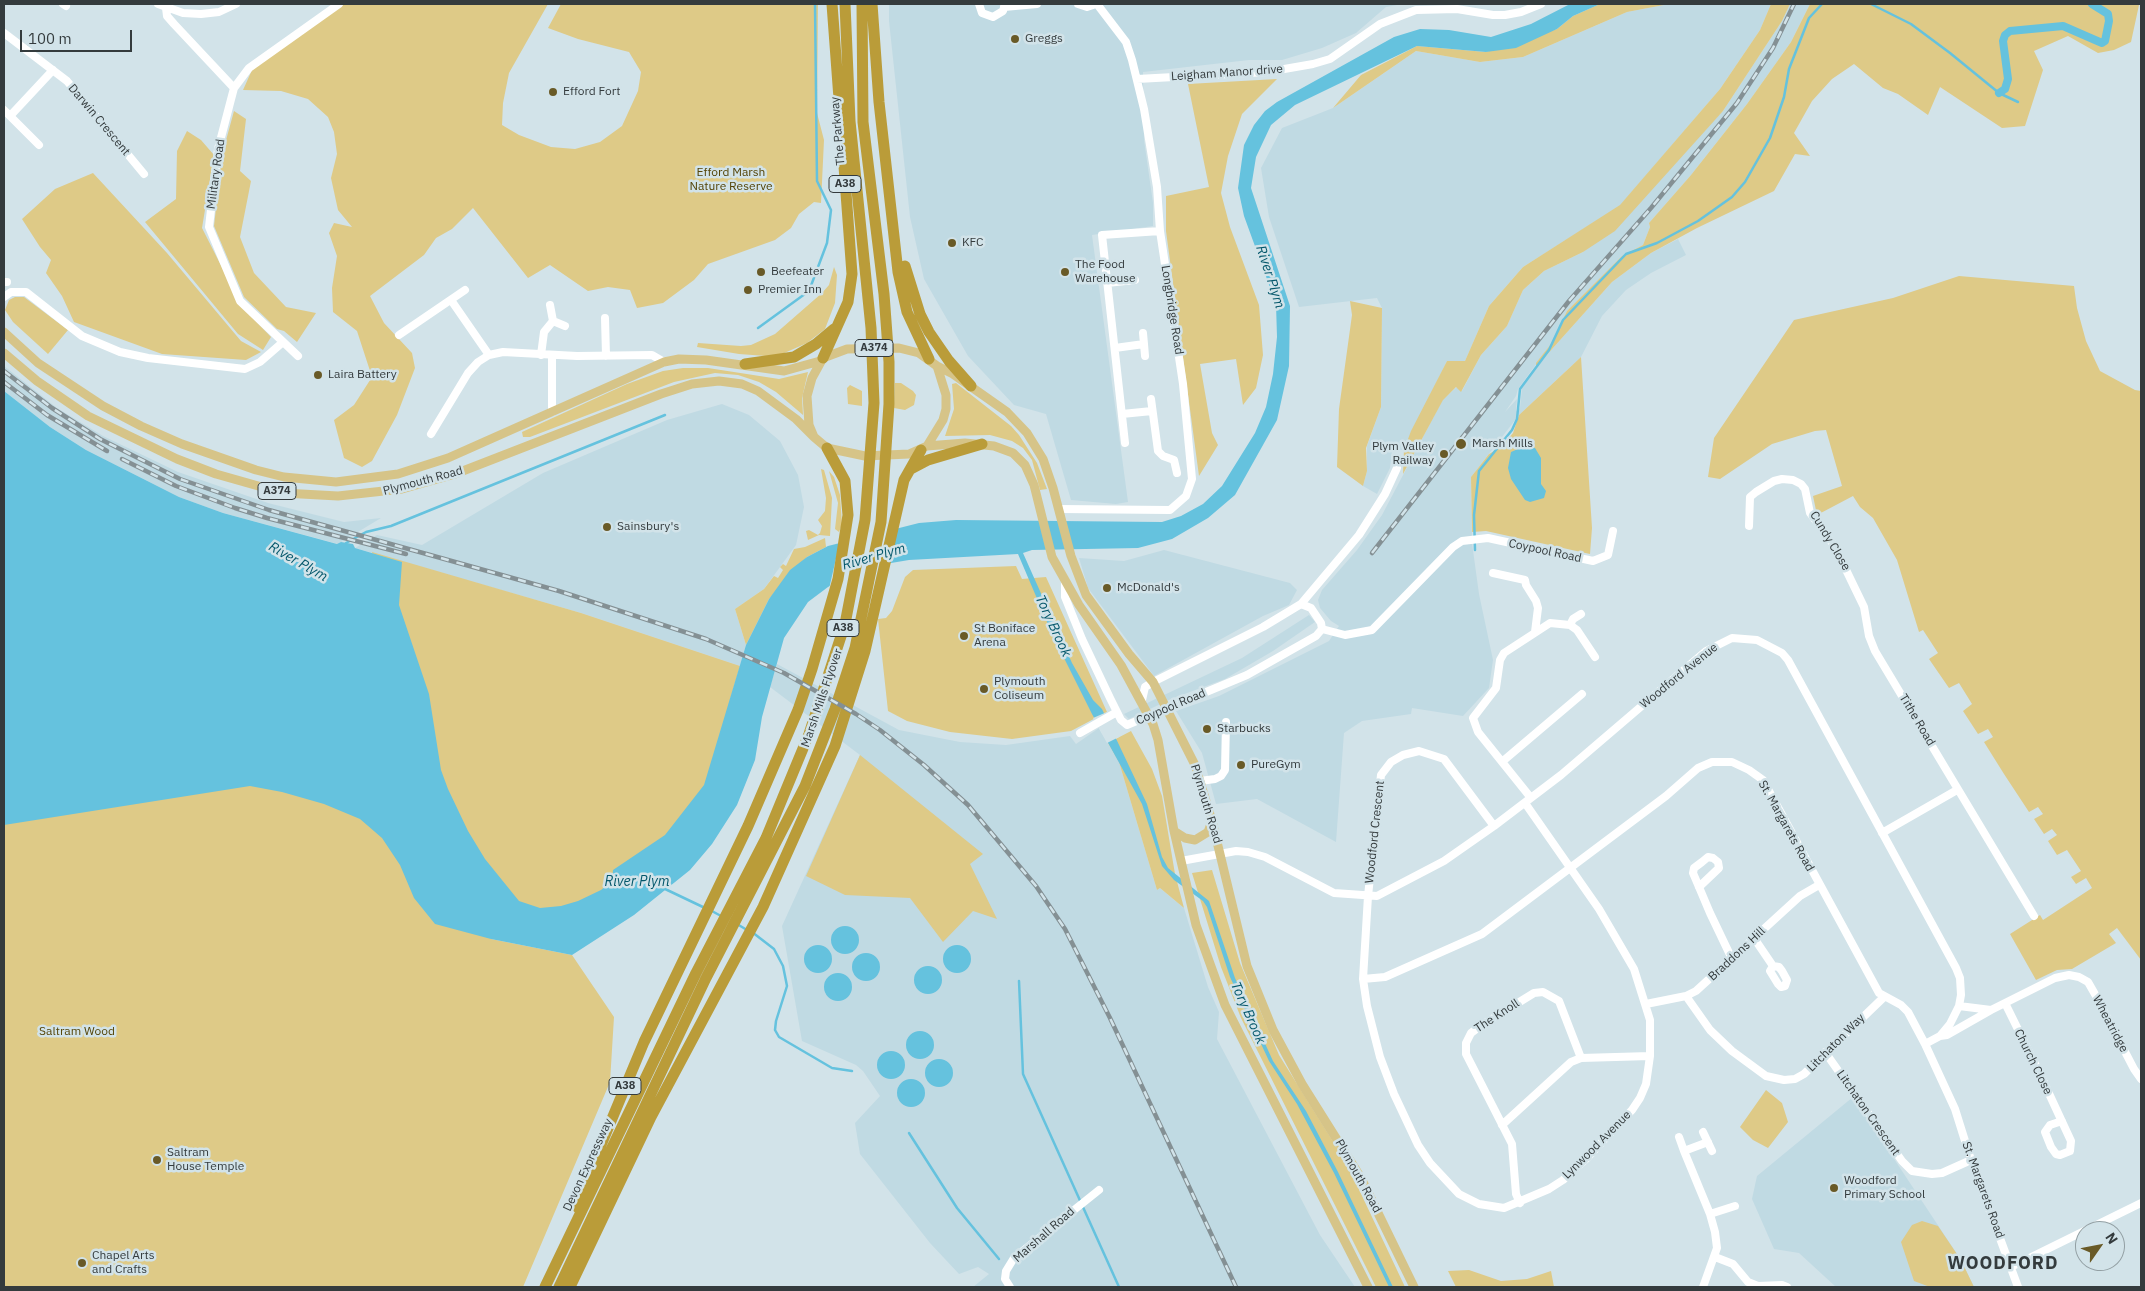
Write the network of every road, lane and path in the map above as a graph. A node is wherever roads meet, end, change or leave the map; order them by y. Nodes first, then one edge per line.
1 (158, 4) edge
2 (236, 4) edge
3 (339, 4) edge
4 (832, 4) edge
5 (845, 4) edge
6 (862, 4) edge
7 (872, 4) edge
8 (979, 4) edge
9 (1037, 4) edge
10 (1078, 4) edge
11 (1097, 4) edge
12 (1541, 4) edge
13 (1004, 6) edge
14 (166, 8) junction
15 (4, 33) edge
16 (53, 70) junction
17 (1137, 79) junction
18 (234, 88) junction
19 (4, 110) edge
20 (11, 115) junction
21 (39, 145) dead end
22 (144, 174) dead end
23 (890, 198) junction
24 (1160, 231) junction
25 (865, 256) joint
26 (1135, 280) dead end
27 (1107, 283) junction
28 (464, 290) dead end
29 (4, 297) edge
30 (451, 300) junction
31 (550, 305) dead end
32 (605, 318) dead end
33 (553, 321) junction
34 (565, 326) dead end
35 (837, 326) junction
36 (5, 332) edge
37 (1142, 333) dead end
38 (399, 335) dead end
39 (284, 342) junction
40 (1144, 344) junction
41 (1115, 348) junction
42 (4, 353) edge
43 (489, 355) junction
44 (541, 355) junction
45 (298, 356) dead end
46 (552, 356) junction
47 (606, 356) junction
48 (1145, 356) dead end
49 (822, 360) junction
50 (664, 362) junction
51 (933, 363) junction
52 (745, 364) junction
53 (971, 386) junction
54 (1151, 399) dead end
55 (1152, 411) junction
56 (552, 412) junction
57 (1122, 414) junction
58 (431, 434) dead end
59 (814, 437) junction
60 (1125, 443) dead end
61 (982, 444) junction
62 (828, 448) junction
63 (924, 448) junction
64 (1397, 468) dead end
65 (910, 469) junction
66 (1177, 473) dead end
67 (1750, 484) dead end
68 (1756, 492) junction
69 (1059, 510) junction
70 (1749, 526) dead end
71 (1614, 531) dead end
72 (1493, 573) dead end
73 (1065, 581) junction
74 (1301, 604) junction
75 (1581, 614) dead end
76 (1570, 624) junction
77 (1322, 629) junction
78 (1535, 632) junction
79 (1875, 652) joint
80 (1594, 657) dead end
81 (1153, 682) junction
82 (1582, 694) dead end
83 (1142, 700) junction
84 (1117, 712) junction
85 (1226, 722) dead end
86 (1080, 733) dead end
87 (1503, 761) junction
88 (1200, 781) junction
89 (1957, 790) junction
90 (1528, 800) junction
91 (1212, 820) junction
92 (1494, 826) junction
93 (1174, 831) junction
94 (1882, 833) junction
95 (1220, 854) junction
96 (1181, 861) junction
97 (1572, 868) junction
98 (1818, 885) junction
99 (1698, 886) dead end
100 (1368, 896) junction
101 (2034, 916) dead end
102 (1754, 938) junction
103 (1732, 959) junction
104 (1773, 966) dead end
105 (701, 975) junction
106 (1363, 979) junction
107 (1686, 996) junction
108 (1884, 997) junction
109 (2005, 1003) junction
110 (1646, 1004) junction
111 (1959, 1006) junction
112 (1991, 1010) junction
113 (1940, 1036) junction
114 (1925, 1044) junction
115 (1825, 1052) junction
116 (1650, 1056) junction
117 (1581, 1058) junction
118 (2141, 1079) edge
119 (651, 1117) junction
120 (2062, 1120) junction
121 (1502, 1125) junction
122 (1703, 1132) dead end
123 (1679, 1137) dead end
124 (1708, 1142) junction
125 (1684, 1151) junction
126 (1712, 1152) dead end
127 (1971, 1160) junction
128 (610, 1182) junction
129 (1099, 1190) dead end
130 (1520, 1203) junction
131 (2141, 1203) edge
132 (1734, 1206) dead end
133 (1710, 1214) junction
134 (575, 1224) junction
135 (1715, 1257) junction
136 (2011, 1268) junction
137 (1792, 1277) dead end
138 (1787, 1286) edge
139 (545, 1287) edge
140 (559, 1287) edge
141 (570, 1287) edge
142 (1010, 1287) edge
143 (1368, 1287) edge
144 (1414, 1287) edge
145 (1703, 1287) edge
146 (2018, 1287) edge

1 - 14 street
2 - 14 street
3 - 18 street, Military Road
4 - 35 highway, A38
5 - 25 highway, The Parkway / A38
6 - 105 highway, Marsh Mills Flyover / A38
7 - 23 highway
8 - 13 street
9 - 13 street
10 - 11 street
11 - 17 street, Longbridge Road
12 - 17 street, Leigham Manor drive
14 - 18 street
15 - 16 street, Darwin Crescent
16 - 20 street
16 - 22 street, Darwin Crescent
17 - 24 street, Longbridge Road
18 - 39 street, Military Road
19 - 20 street
20 - 21 street
23 - 51 highway
23 - 53 highway
24 - 27 street
24 - 69 street, Longbridge Road
25 - 105 highway, Marsh Mills Flyover / A38
26 - 27 street
27 - 41 street
28 - 30 street
29 - 39 street
30 - 38 street
30 - 43 street
31 - 33 street
32 - 47 street
33 - 34 street
33 - 44 street
35 - 49 highway, A38
35 - 52 highway, A38
36 - 56 main road, Plymouth Road / A374
37 - 40 street
39 - 45 street, Military Road
40 - 41 street
40 - 48 street
41 - 57 street
42 - 59 main road, Plymouth Road / A374
43 - 44 street
43 - 58 street
44 - 46 street
46 - 47 street
46 - 56 street
47 - 50 street
49 - 51 main road, A374
49 - 52 main road, Plymouth Road / A374
49 - 59 main road
50 - 52 main road, Plymouth Road / A374
50 - 56 main road, Plymouth Road / A374
51 - 53 main road, Plymouth Road
51 - 63 main road
53 - 69 main road, Plymouth Road
54 - 55 street
55 - 57 street
55 - 66 street
57 - 60 street
59 - 62 main road, A374
61 - 63 main road
61 - 65 highway
61 - 73 main road
62 - 63 main road, A374
62 - 134 highway, A38
63 - 65 highway, A38
64 - 74 street
65 - 119 highway, A38
67 - 68 street
68 - 70 street
68 - 79 street, Cundy Close
69 - 81 main road, Plymouth Road
71 - 77 street, Coypool Road
72 - 78 street
73 - 83 main road
73 - 84 street, Coypool Road
74 - 77 street
74 - 81 street
75 - 76 street
76 - 78 street
76 - 80 street
77 - 84 street, Coypool Road
78 - 87 street, Lynwood Avenue
79 - 89 street, Tithe Road
81 - 83 street, Coypool Road
81 - 88 main road, Plymouth Road
82 - 87 street
83 - 93 main road
84 - 86 street
85 - 88 street
87 - 90 street, Lynwood Avenue
88 - 91 main road, Plymouth Road
89 - 94 street
89 - 101 street, Tithe Road
90 - 92 street, Woodford Avenue
90 - 94 street, Woodford Avenue
90 - 97 street, Lynwood Avenue
91 - 93 main road
91 - 95 main road, Plymouth Road
92 - 100 street, Woodford Avenue
92 - 100 street, Woodford Crescent
93 - 96 main road
94 - 111 street, Woodford Avenue
95 - 96 street, Woodford Avenue
95 - 100 street, Woodford Avenue
95 - 144 main road, Plymouth Road
96 - 143 main road
97 - 98 street, St. Margarets Road
97 - 106 street, St. Margarets Road
97 - 110 street, Lynwood Avenue
98 - 102 street, Braddons Hill
98 - 108 street, St. Margarets Road
99 - 103 street
100 - 106 street, Lynwood Avenue
102 - 103 street, Braddons Hill
102 - 104 street
103 - 107 street, Braddons Hill
105 - 128 highway, A38
105 - 134 highway, Devon Expressway / A38
106 - 130 street, Lynwood Avenue
107 - 110 street, Braddons Hill
107 - 115 street, Litchaton Way
108 - 114 street, St. Margarets Road
108 - 115 street, Litchaton Way
109 - 112 street, Wheatridge
109 - 118 street, Wheatridge
109 - 120 street, Church Close
110 - 116 street, Lynwood Avenue
111 - 112 street
111 - 113 street, Woodford Avenue
112 - 113 street, Wheatridge
113 - 114 street, Woodford Avenue
114 - 127 street, St. Margarets Road
115 - 127 street, Litchaton Crescent
116 - 117 street
116 - 130 street, Lynwood Avenue
117 - 121 street
117 - 121 street, The Knoll
119 - 128 highway, A38
119 - 141 highway, A38
120 - 120 street, Church Close
121 - 130 street, The Knoll
122 - 124 street
123 - 125 street
124 - 125 street
124 - 126 street
125 - 133 street
127 - 136 street, St. Margarets Road
128 - 140 highway, A38
129 - 142 street, Marshall Road
131 - 136 street
132 - 133 street
133 - 135 street
134 - 139 highway, Devon Expressway / A38
135 - 138 street
135 - 145 street
136 - 146 street, St. Margarets Road
137 - 138 street

